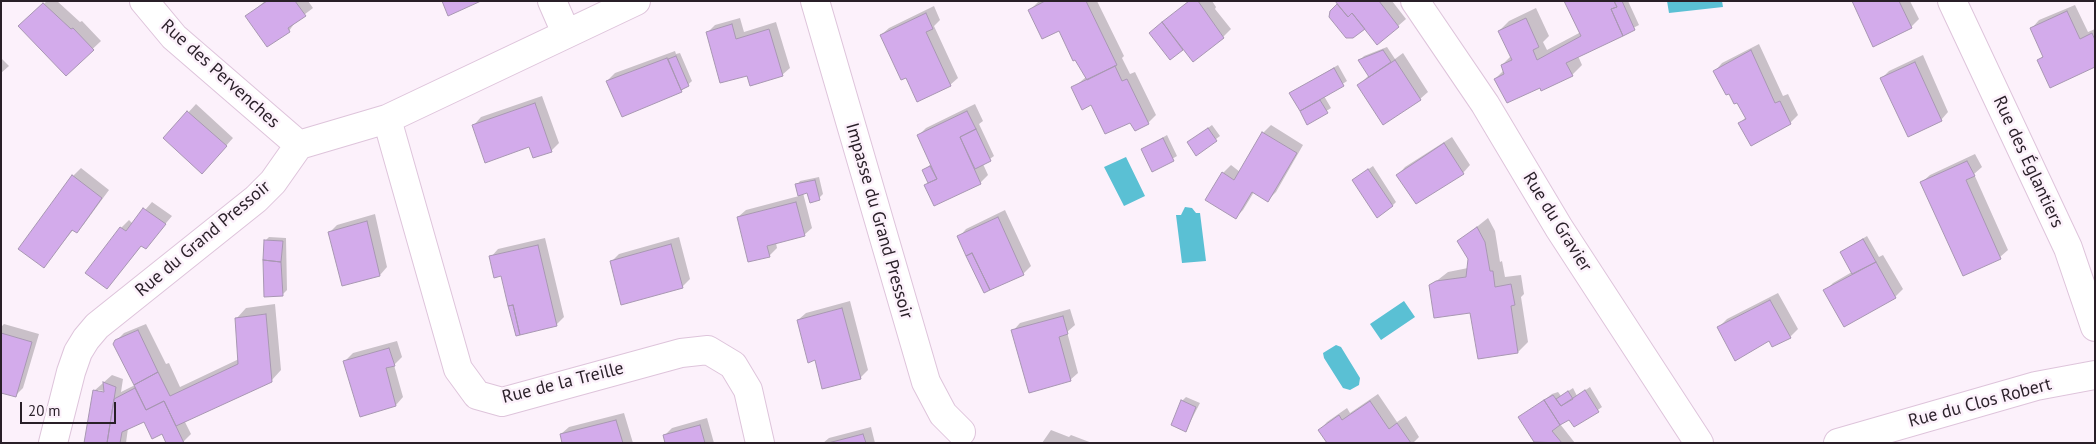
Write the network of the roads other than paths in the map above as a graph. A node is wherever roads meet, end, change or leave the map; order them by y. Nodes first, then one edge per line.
1 (144, 1) edge
2 (552, 1) edge
3 (636, 1) edge
4 (815, 1) edge
5 (1415, 1) edge
6 (1952, 1) edge
7 (566, 33) junction
8 (387, 119) junction
9 (299, 145) junction
10 (2095, 327) edge
11 (2095, 374) edge
12 (961, 432) dead end
13 (53, 443) edge
14 (760, 443) edge
15 (1699, 443) edge
16 (1838, 443) edge

1 - 9 street, Rue des Pervenches
2 - 7 street
3 - 7 street
4 - 12 street, Impasse du Grand Pressoir
5 - 15 street, Rue du Gravier
6 - 10 street, Rue des Églantiers
7 - 8 street
8 - 9 street
8 - 14 street, Rue de la Treille
9 - 13 street, Rue du Grand Pressoir
11 - 16 street, Rue du Clos Robert

